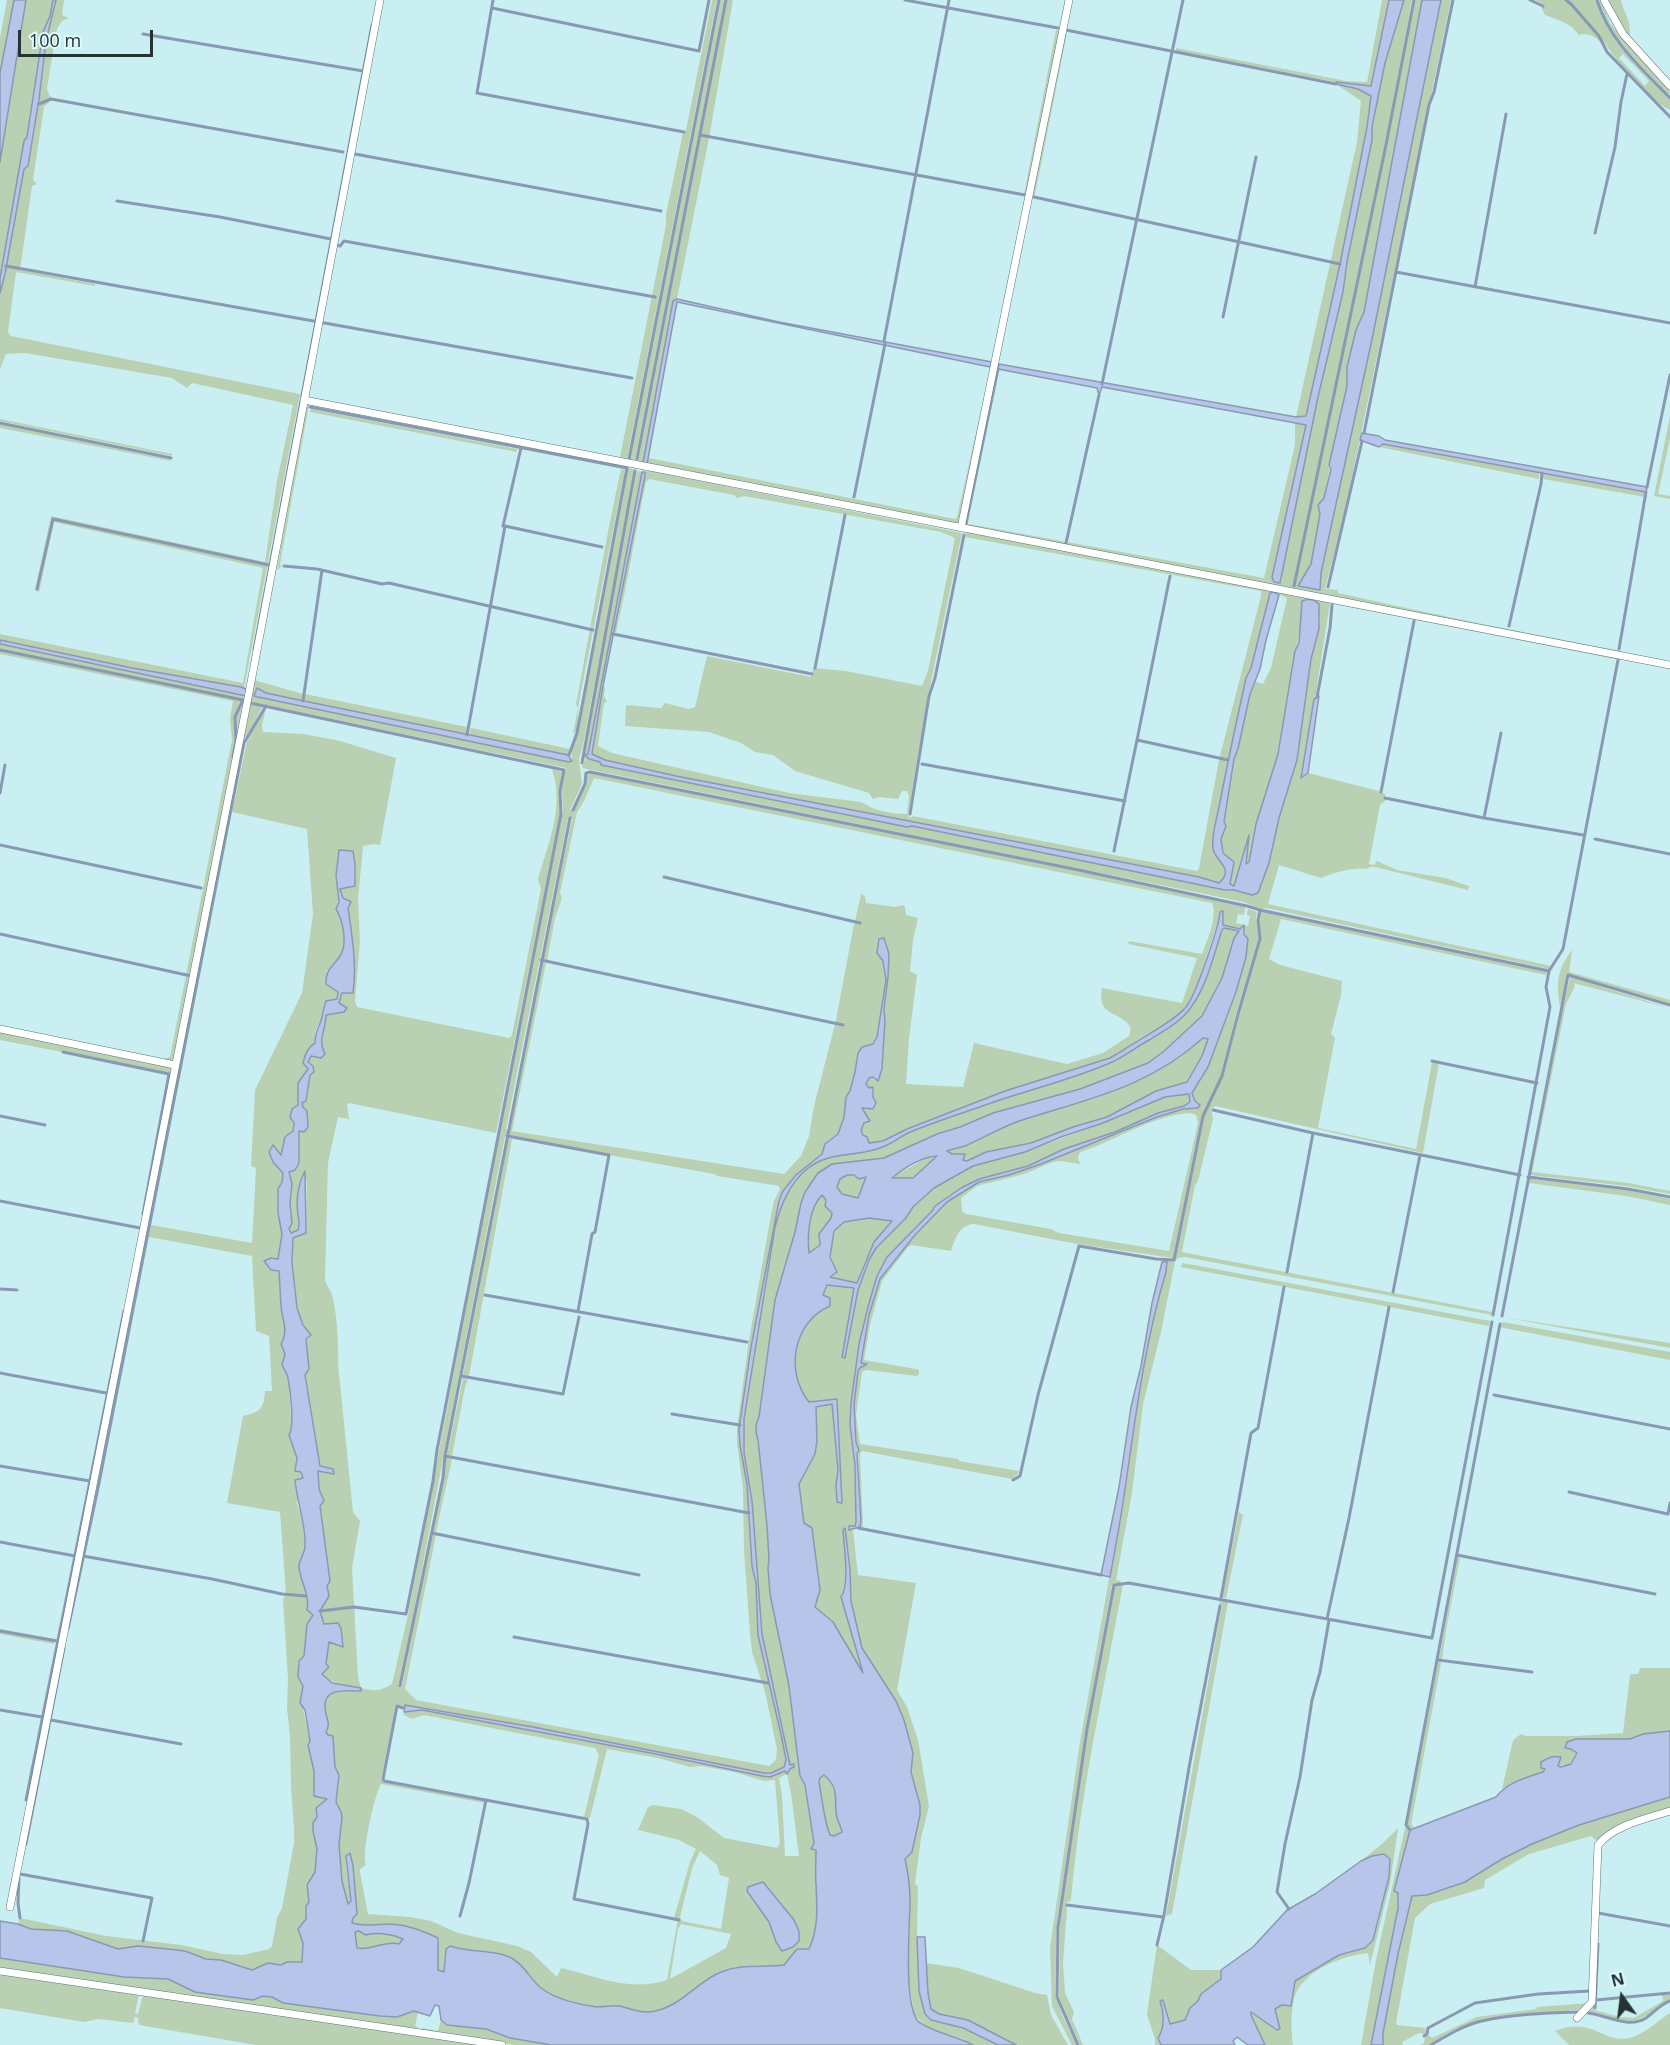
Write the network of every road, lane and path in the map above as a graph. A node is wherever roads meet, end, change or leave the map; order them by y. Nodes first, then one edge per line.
1 (380, 0) edge
2 (1069, 0) edge
3 (1604, 0) edge
4 (1670, 86) edge
5 (304, 400) junction
6 (961, 528) junction
7 (1670, 665) edge
8 (0, 1029) edge
9 (175, 1065) junction
10 (1670, 1811) edge
11 (10, 1907) dead end
12 (0, 1971) edge
13 (1577, 2018) dead end
14 (501, 2045) edge

1 - 5 street
2 - 6 street
3 - 4 street
5 - 6 street
5 - 9 street
6 - 7 street
8 - 9 street
9 - 11 street
10 - 13 street
12 - 14 street

